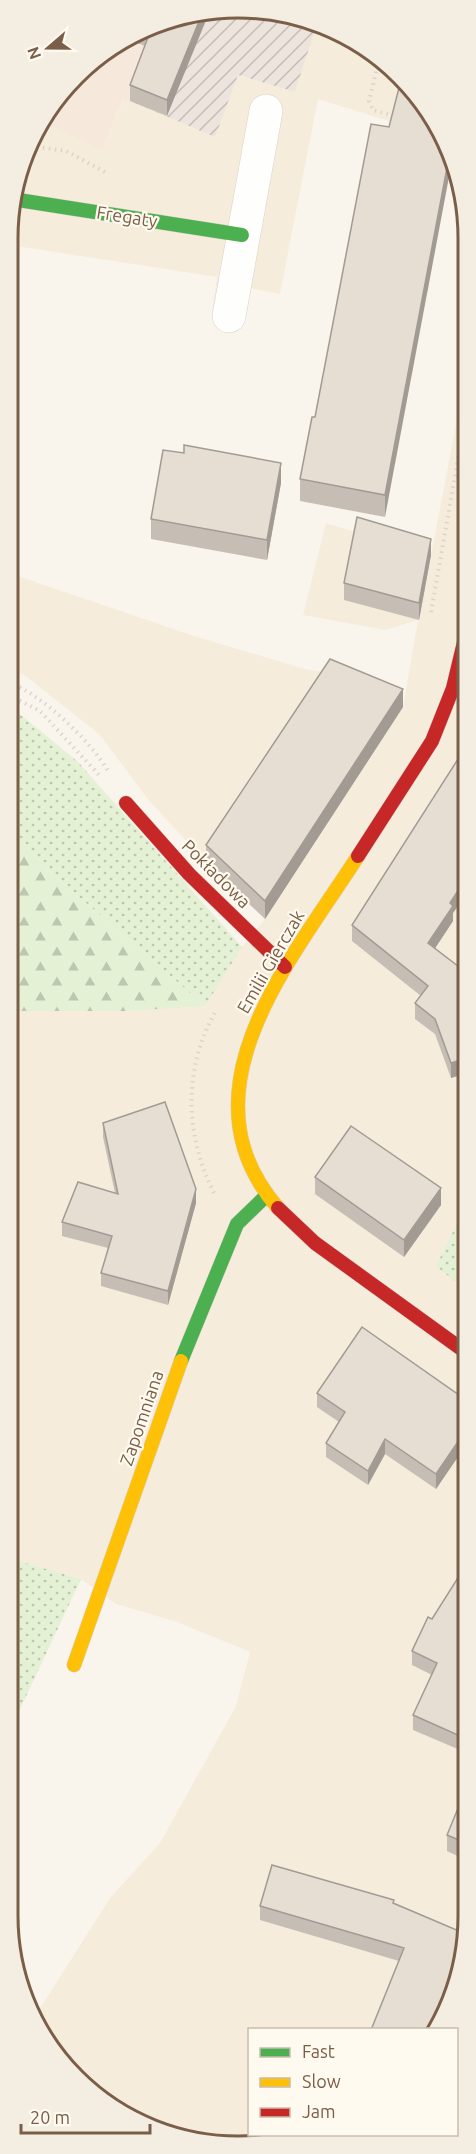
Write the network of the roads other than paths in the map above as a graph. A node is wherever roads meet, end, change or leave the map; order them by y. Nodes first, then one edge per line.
1 (266, 111) dead end
2 (21, 200) edge
3 (242, 235) junction
4 (229, 316) dead end
5 (458, 666) edge
6 (126, 803) road end
7 (285, 967) junction
8 (267, 1195) junction
9 (458, 1347) edge
10 (74, 1665) dead end

1 - 3 street
2 - 3 street, Fregaty
3 - 4 street
5 - 7 street, Emilii Gierczak
6 - 7 street, Pokładowa
7 - 8 street, Emilii Gierczak
8 - 9 street, Emilii Gierczak
8 - 10 street, Zapomniana

